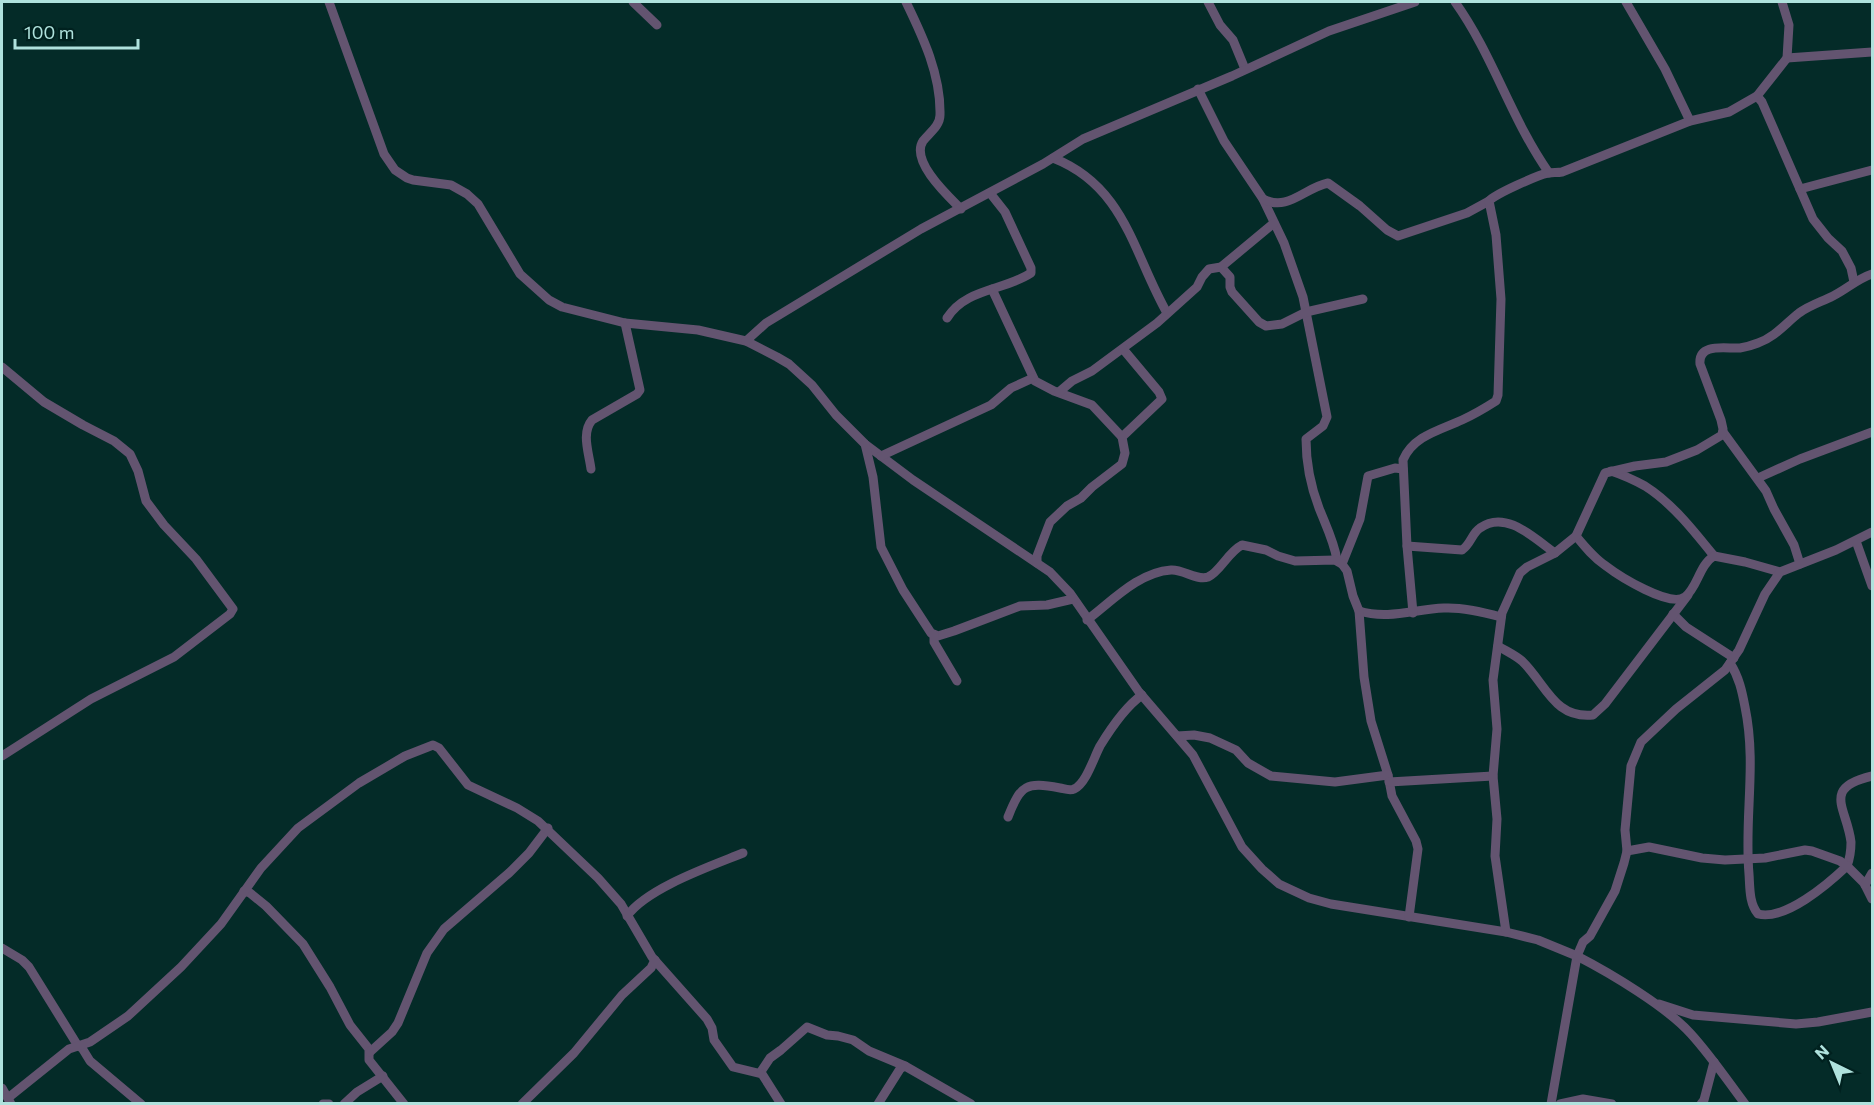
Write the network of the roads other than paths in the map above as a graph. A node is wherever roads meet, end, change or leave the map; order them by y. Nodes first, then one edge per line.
1 (329, 2) edge
2 (633, 2) edge
3 (906, 2) edge
4 (1208, 2) edge
5 (1415, 2) edge
6 (1455, 2) edge
7 (1626, 2) edge
8 (1782, 2) edge
9 (657, 25) dead end
10 (1872, 52) edge
11 (1788, 58) junction
12 (1245, 69) junction
13 (1198, 89) junction
14 (1757, 96) junction
15 (1690, 121) junction
16 (1053, 158) junction
17 (1872, 170) edge
18 (1549, 173) junction
19 (1800, 189) junction
20 (990, 193) junction
21 (1263, 199) junction
22 (1489, 201) junction
23 (962, 209) junction
24 (1274, 223) junction
25 (1221, 267) junction
26 (1872, 274) edge
27 (1854, 282) junction
28 (992, 289) junction
29 (1364, 299) dead end
30 (1306, 312) junction
31 (1167, 313) junction
32 (947, 318) dead end
33 (625, 323) junction
34 (746, 341) junction
35 (1123, 349) junction
36 (2, 367) edge
37 (1033, 378) junction
38 (1059, 392) junction
39 (1723, 432) junction
40 (1872, 432) edge
41 (1122, 437) junction
42 (865, 444) junction
43 (881, 456) junction
44 (591, 469) dead end
45 (1403, 469) junction
46 (1611, 471) junction
47 (1758, 478) junction
48 (1872, 532) edge
49 (1576, 536) junction
50 (1856, 540) junction
51 (1407, 546) junction
52 (1556, 553) junction
53 (1714, 556) junction
54 (1339, 562) junction
55 (1037, 563) junction
56 (1800, 564) junction
57 (1780, 572) junction
58 (1872, 586) edge
59 (1688, 595) junction
60 (1073, 599) junction
61 (1359, 611) junction
62 (1413, 613) junction
63 (1673, 614) junction
64 (1501, 617) junction
65 (1088, 620) junction
66 (934, 635) junction
67 (1498, 646) junction
68 (1732, 660) junction
69 (957, 681) dead end
70 (1142, 695) junction
71 (1177, 736) junction
72 (2, 756) edge
73 (1493, 776) junction
74 (1872, 776) edge
75 (1389, 778) junction
76 (1008, 817) dead end
77 (548, 828) junction
78 (1627, 851) junction
79 (743, 853) dead end
80 (1748, 858) junction
81 (1847, 866) junction
82 (1872, 873) edge
83 (1865, 885) junction
84 (244, 891) junction
85 (1872, 899) edge
86 (627, 916) junction
87 (1409, 917) junction
88 (1506, 932) junction
89 (2, 948) edge
90 (1577, 956) junction
91 (655, 960) junction
92 (1652, 1002) junction
93 (1872, 1012) edge
94 (78, 1046) junction
95 (370, 1052) junction
96 (1714, 1062) junction
97 (905, 1066) junction
98 (760, 1073) junction
99 (383, 1076) junction
100 (2, 1088) edge
101 (10, 1101) edge
102 (141, 1104) edge
103 (323, 1104) edge
104 (328, 1104) edge
105 (344, 1104) edge
106 (404, 1104) edge
107 (522, 1104) edge
108 (781, 1104) edge
109 (878, 1104) edge
110 (971, 1104) edge
111 (1551, 1104) edge
112 (1560, 1104) edge
113 (1612, 1104) edge
114 (1701, 1104) edge
115 (1745, 1104) edge

1 - 33 street
2 - 9 street
3 - 23 street
4 - 12 street
5 - 12 street
6 - 18 street
7 - 15 street
8 - 11 street
10 - 11 street
11 - 14 street
12 - 13 street
13 - 16 street
13 - 21 street
14 - 15 street
14 - 19 street
15 - 18 street
16 - 20 street
16 - 31 street
17 - 19 street
18 - 22 street
19 - 27 street
20 - 23 street
20 - 28 street
21 - 22 street
21 - 24 street
22 - 45 street
23 - 34 street
24 - 25 street
24 - 30 street
25 - 30 street
25 - 31 street
26 - 27 street
27 - 39 street
28 - 32 street
28 - 37 street
29 - 30 street
30 - 54 street
31 - 35 street
33 - 34 street
33 - 44 street
34 - 42 street
35 - 38 street
35 - 41 street
36 - 72 street
37 - 38 street
37 - 43 street
38 - 41 street
39 - 46 street
39 - 47 street
40 - 47 street
41 - 55 street
42 - 43 street
42 - 66 street
43 - 55 street
45 - 51 street
45 - 54 street
46 - 49 street
46 - 53 street
47 - 56 street
48 - 50 street
49 - 52 street
49 - 59 street
50 - 56 street
50 - 58 street
51 - 52 street
51 - 62 street
52 - 64 street
53 - 57 street
53 - 59 street
54 - 61 street
54 - 65 street
55 - 60 street
56 - 57 street
57 - 68 street
59 - 63 street
60 - 65 street
60 - 66 street
61 - 62 street
61 - 75 street
62 - 64 street
63 - 67 street
63 - 68 street
64 - 67 street
65 - 70 street
66 - 69 street
67 - 73 street
68 - 78 street
68 - 80 street
70 - 71 street
70 - 76 street
71 - 75 street
71 - 87 street
73 - 75 street
73 - 88 street
74 - 81 street
75 - 87 street
77 - 84 street
77 - 86 street
77 - 95 street
78 - 80 street
78 - 90 street
79 - 86 street
80 - 81 street
80 - 81 street
81 - 83 street
82 - 83 street
83 - 85 street
84 - 94 street
84 - 95 street
86 - 91 street
87 - 88 street
88 - 90 street
89 - 94 street
90 - 92 street
90 - 111 street
91 - 98 street
91 - 107 street
92 - 93 street
92 - 96 street
94 - 101 street
94 - 102 street
95 - 99 street
96 - 114 street
96 - 115 street
97 - 98 street
97 - 109 street
97 - 110 street
98 - 108 street
99 - 105 street
99 - 106 street
100 - 101 street
103 - 104 street
112 - 113 street

